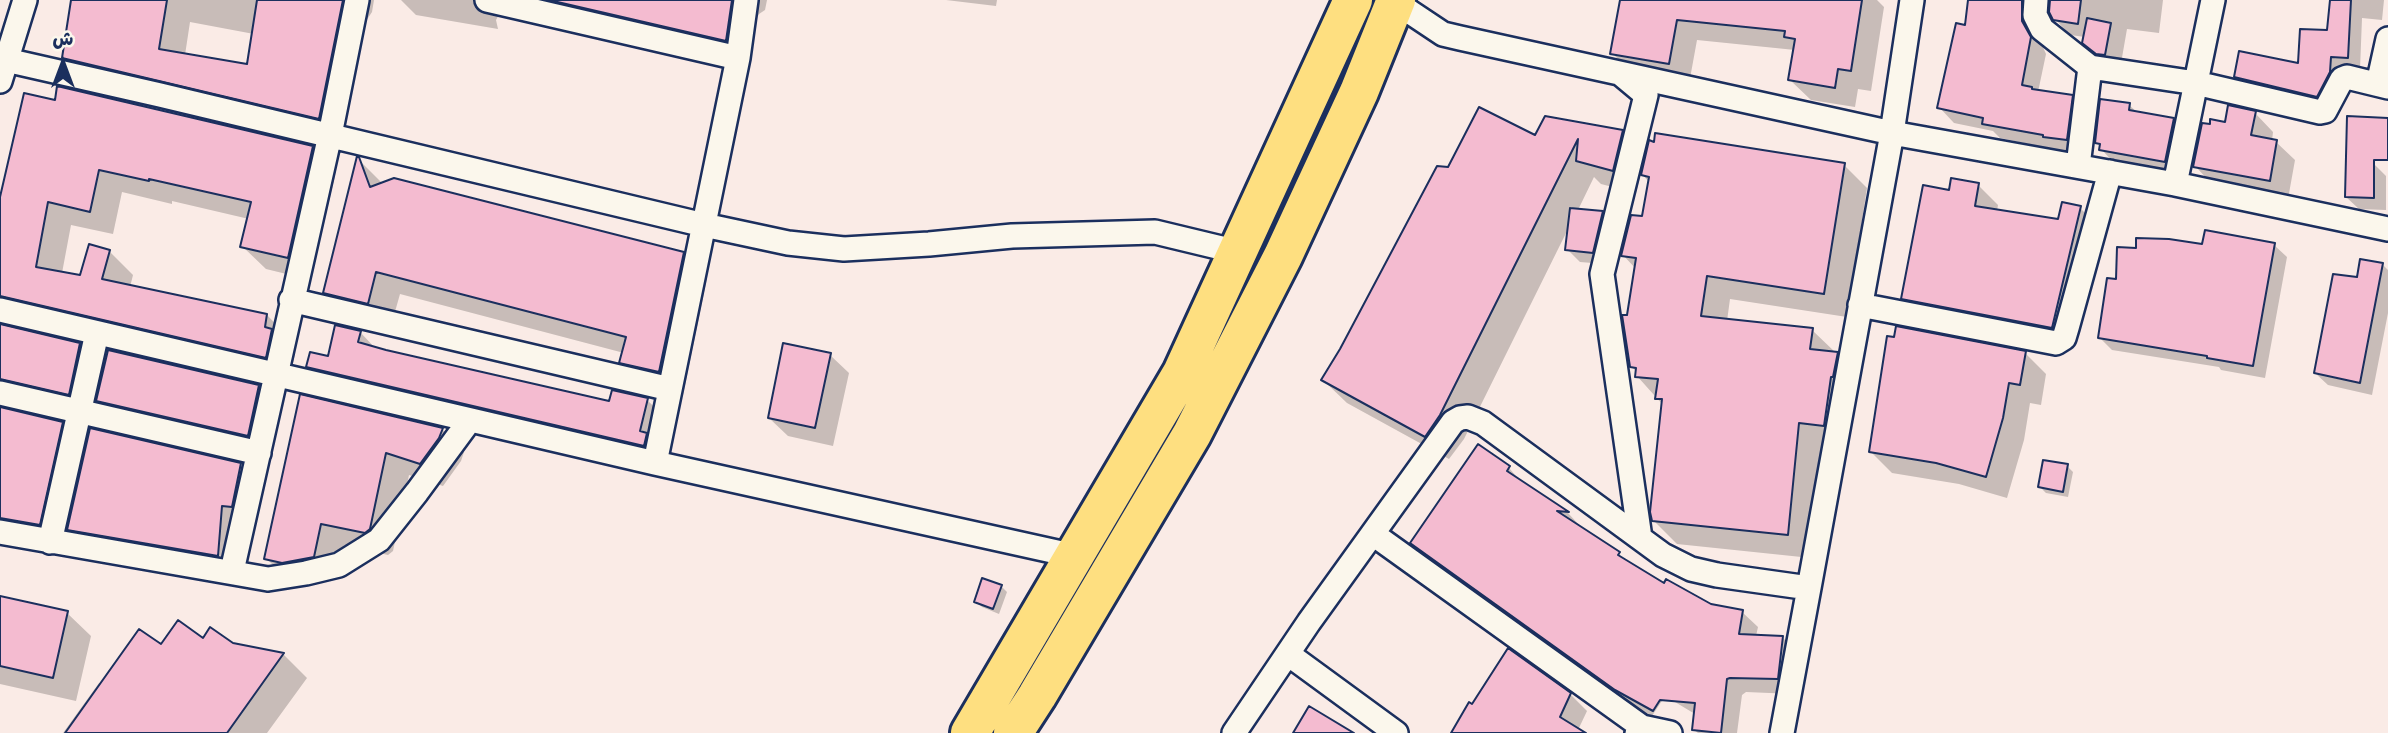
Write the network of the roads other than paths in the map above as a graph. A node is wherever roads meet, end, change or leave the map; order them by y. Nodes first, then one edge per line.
1 (25, 0) edge
2 (357, 0) edge
3 (487, 0) edge
4 (746, 0) edge
5 (1353, 0) edge
6 (1912, 0) edge
7 (2036, 0) edge
8 (2213, 0) edge
9 (1394, 1) edge
10 (574, 10) edge
11 (2388, 39) edge
12 (737, 58) junction
13 (2090, 67) junction
14 (3, 70) edge
15 (1620, 73) junction
16 (2196, 83) junction
17 (2383, 85) edge
18 (1892, 133) junction
19 (330, 135) junction
20 (2078, 166) junction
21 (2110, 173) junction
22 (2175, 184) junction
23 (704, 225) junction
24 (2388, 229) edge
25 (1238, 252) junction
26 (291, 300) junction
27 (1860, 305) junction
28 (0, 310) edge
29 (97, 333) junction
30 (277, 375) junction
31 (670, 389) junction
32 (0, 393) edge
33 (80, 410) junction
34 (470, 420) junction
35 (259, 453) junction
36 (655, 463) junction
37 (0, 532) edge
38 (1373, 534) junction
39 (1640, 538) junction
40 (50, 542) junction
41 (1075, 556) junction
42 (232, 571) junction
43 (1809, 589) junction
44 (1288, 654) junction
45 (1639, 730) edge
46 (970, 733) edge
47 (1013, 733) edge
48 (1234, 733) edge
49 (1396, 733) edge
50 (1670, 733) edge
51 (1782, 733) edge

1 - 14 street
2 - 19 street
3 - 10 street
4 - 12 street
5 - 25 highway
6 - 18 street
7 - 13 street
8 - 16 street
9 - 15 street
9 - 47 highway
10 - 12 street
11 - 17 street
12 - 23 street
13 - 16 street
13 - 20 street
14 - 19 street
15 - 18 street
15 - 39 street
16 - 17 street
16 - 22 street
18 - 20 street
18 - 27 street
19 - 23 street
19 - 26 street
20 - 21 street
21 - 22 street
21 - 27 street
22 - 24 street
23 - 25 street
23 - 31 street
25 - 41 highway
26 - 30 street
26 - 31 street
27 - 43 street
28 - 29 street
29 - 30 street
29 - 33 street
30 - 34 street
30 - 35 street
31 - 36 street
32 - 33 street
33 - 35 street
33 - 40 street
34 - 36 street
34 - 42 street
35 - 42 street
36 - 41 street
37 - 40 street
38 - 39 street
38 - 44 street
38 - 45 street
39 - 43 street
40 - 42 street
41 - 46 highway
43 - 51 street
44 - 48 street
44 - 49 street
45 - 50 street

